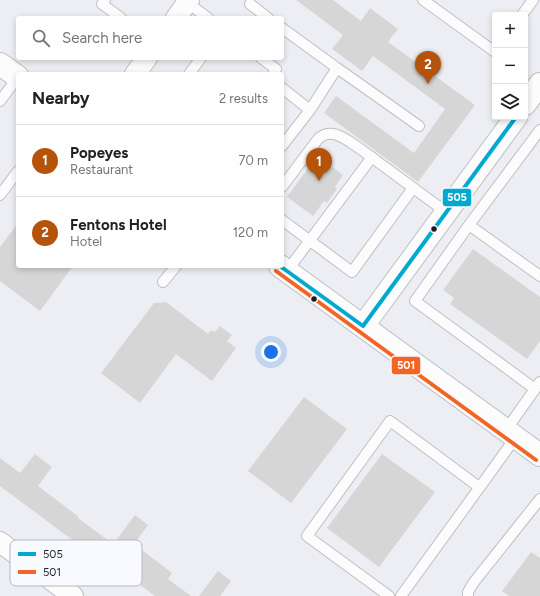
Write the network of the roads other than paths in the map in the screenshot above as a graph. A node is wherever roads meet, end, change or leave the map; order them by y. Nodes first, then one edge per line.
1 (105, 0) edge
2 (423, 0) edge
3 (533, 0) edge
4 (250, 4) dead end
5 (184, 7) edge
6 (524, 12) edge
7 (118, 16) edge
8 (204, 16) edge
9 (265, 16) edge
10 (284, 29) edge
11 (492, 50) edge
12 (146, 60) edge
13 (200, 60) edge
14 (264, 60) edge
15 (0, 64) edge
16 (337, 68) junction
17 (136, 72) edge
18 (190, 72) edge
19 (274, 72) edge
20 (16, 76) edge
21 (16, 80) edge
22 (540, 84) edge
23 (284, 90) edge
24 (528, 100) edge
25 (0, 101) edge
26 (310, 110) junction
27 (514, 120) edge
28 (419, 126) dead end
29 (540, 130) edge
30 (284, 143) edge
31 (372, 157) junction
32 (16, 174) edge
33 (284, 184) edge
34 (413, 188) junction
35 (0, 195) edge
36 (446, 212) junction
37 (284, 222) edge
38 (469, 225) junction
39 (310, 241) junction
40 (174, 268) edge
41 (284, 268) edge
42 (283, 269) edge
43 (540, 276) edge
44 (163, 282) dead end
45 (363, 326) junction
46 (537, 385) edge
47 (511, 434) junction
48 (540, 455) edge
49 (479, 487) junction
50 (540, 499) edge
51 (0, 542) edge
52 (10, 549) edge
53 (59, 586) edge
54 (73, 596) edge
55 (389, 596) edge
56 (401, 596) edge
57 (468, 596) edge

1 - 7 lane
2 - 11 lane
3 - 6 lane
4 - 9 lane
5 - 8 lane
10 - 16 lane
12 - 17 street
13 - 18 lane
14 - 19 lane
15 - 20 main road
16 - 26 lane
16 - 28 lane
21 - 25 lane
22 - 24 main road
23 - 26 lane
26 - 30 lane
27 - 36 main road
29 - 38 lane
31 - 33 lane
31 - 34 lane
31 - 39 lane
32 - 35 lane
34 - 36 lane
34 - 39 lane
36 - 45 main road
37 - 39 lane
38 - 43 lane
38 - 46 lane
39 - 41 lane
40 - 44 lane
42 - 45 main road
45 - 47 main road
46 - 47 lane
47 - 48 main road
47 - 49 lane
49 - 55 lane
49 - 56 lane
50 - 57 lane
51 - 52 street
53 - 54 street

